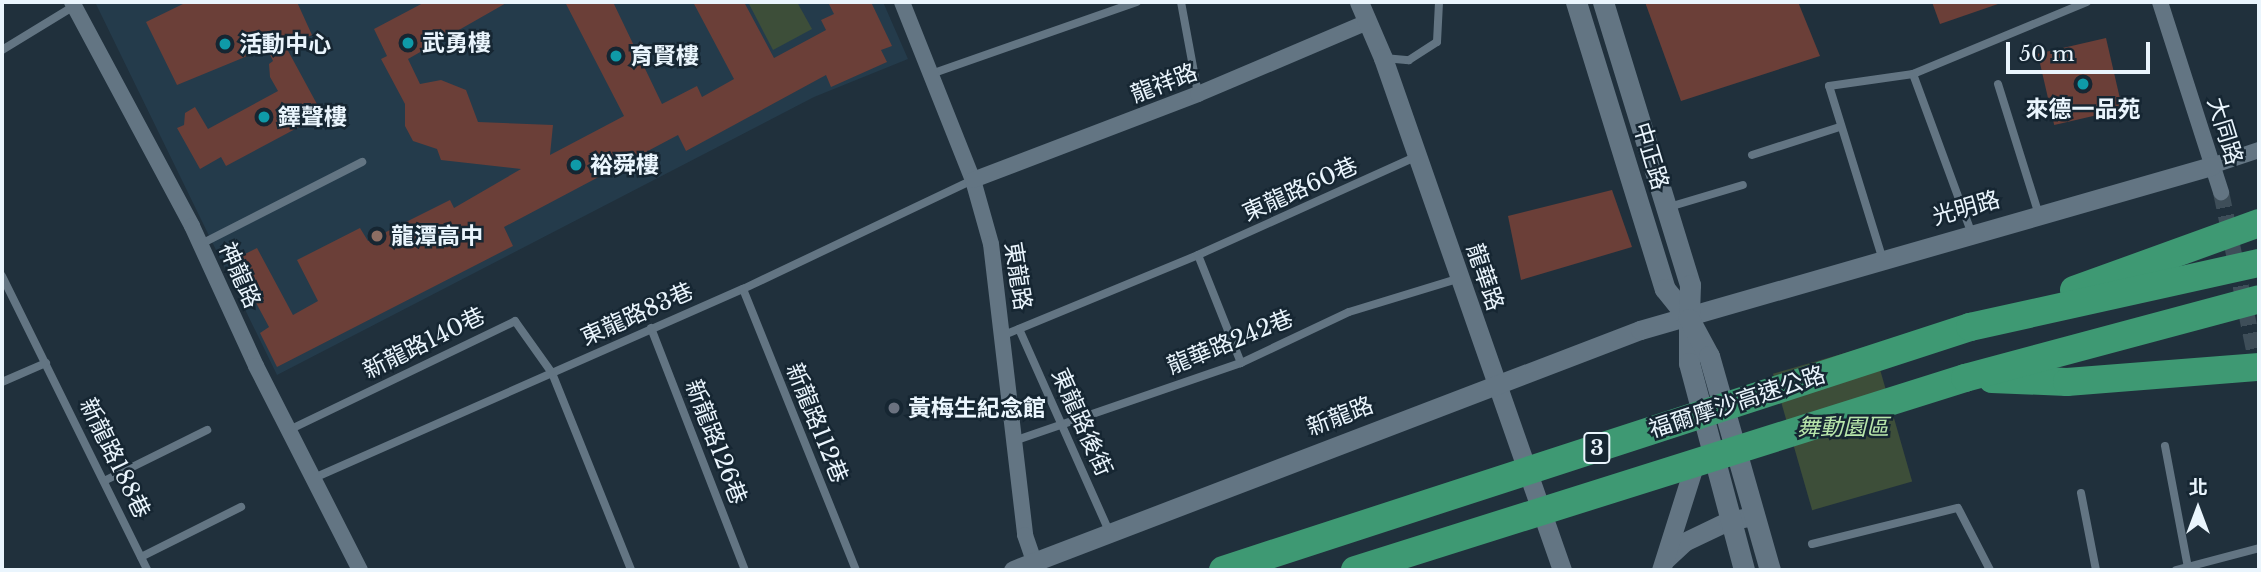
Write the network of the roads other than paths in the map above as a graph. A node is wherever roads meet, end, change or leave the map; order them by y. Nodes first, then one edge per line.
1 (902, 2) edge
2 (1137, 2) edge
3 (1181, 2) edge
4 (1359, 2) edge
5 (1439, 2) edge
6 (1576, 2) edge
7 (1603, 2) edge
8 (2087, 2) edge
9 (2160, 2) edge
10 (73, 4) edge
11 (1368, 22) junction
12 (2, 50) edge
13 (1383, 58) junction
14 (931, 75) junction
15 (1913, 75) junction
16 (1998, 84) dead end
17 (1198, 94) junction
18 (1634, 100) junction
19 (1608, 106) junction
20 (1840, 127) junction
21 (2259, 149) edge
22 (1752, 155) dead end
23 (1417, 156) junction
24 (362, 162) dead end
25 (2211, 166) junction
26 (973, 180) junction
27 (1744, 185) dead end
28 (2221, 192) tunnel mouth
29 (1667, 207) junction
30 (2038, 212) junction
31 (2259, 223) edge
32 (1971, 232) junction
33 (201, 244) junction
34 (1198, 255) junction
35 (1882, 257) junction
36 (2259, 263) edge
37 (2, 276) edge
38 (1460, 278) junction
39 (743, 289) junction
40 (2259, 299) edge
41 (1689, 319) junction
42 (1970, 327) junction
43 (651, 328) junction
44 (1011, 332) junction
45 (46, 363) junction
46 (1241, 363) junction
47 (2259, 367) edge
48 (552, 373) junction
49 (1965, 378) junction
50 (2, 382) edge
51 (1496, 383) junction
52 (1062, 425) junction
53 (207, 430) dead end
54 (289, 430) junction
55 (1014, 441) junction
56 (1733, 441) junction
57 (2165, 446) dead end
58 (1710, 449) junction
59 (314, 478) junction
60 (106, 480) junction
61 (2081, 493) dead end
62 (241, 507) dead end
63 (1753, 516) junction
64 (1728, 521) junction
65 (1109, 531) junction
66 (1812, 544) dead end
67 (2259, 548) edge
68 (141, 557) junction
69 (1663, 565) edge
70 (1036, 566) edge
71 (2188, 568) junction
72 (147, 570) edge
73 (359, 570) edge
74 (631, 570) edge
75 (745, 570) edge
76 (856, 570) edge
77 (1013, 570) edge
78 (1223, 570) edge
79 (1355, 570) edge
80 (1563, 570) edge
81 (1744, 570) edge
82 (1770, 570) edge
83 (1990, 570) edge
84 (2096, 570) edge
85 (2176, 570) edge

1 - 14 street, 東龍路
2 - 14 lane
3 - 17 lane
4 - 11 street, 龍華路
5 - 13 lane
6 - 19 main road, 中正路
7 - 18 main road, 中正路
8 - 15 lane
9 - 25 street, 大同路
10 - 12 lane
10 - 33 street, 神龍路
11 - 13 street, 龍華路
11 - 17 street, 龍祥路
13 - 23 street, 龍華路
14 - 26 street, 東龍路
15 - 20 lane
15 - 32 lane
16 - 30 lane
17 - 26 street, 龍祥路
18 - 19 main road
18 - 29 main road, 中正路
19 - 41 main road, 中正路
20 - 22 lane
20 - 35 lane
21 - 25 street, 光明路
23 - 34 lane, 東龍路60巷
23 - 38 street, 龍華路
24 - 33 lane
25 - 28 street, 大同路
25 - 30 street, 光明路
26 - 39 lane, 東龍路83巷
26 - 44 street, 東龍路
27 - 29 lane
29 - 41 main road, 中正路
30 - 32 street, 光明路
31 - 42 highway
32 - 35 street, 光明路
33 - 54 street, 神龍路
34 - 44 lane, 東龍路60巷
34 - 46 lane
35 - 41 street, 光明路
36 - 42 highway, 福爾摩沙高速公路 / 3
37 - 45 lane, 新龍路188巷
38 - 46 lane, 龍華路242巷
38 - 51 street, 龍華路
39 - 43 lane, 東龍路83巷
39 - 76 lane, 新龍路112巷
40 - 49 highway, 福爾摩沙高速公路 / 3
41 - 51 street, 新龍路
41 - 56 main road, 中正路
41 - 58 main road, 中正路
42 - 78 highway, 福爾摩沙高速公路 / 3
43 - 48 lane, 東龍路83巷
43 - 75 lane, 新龍路126巷
44 - 52 lane, 東龍路後街
44 - 55 street, 東龍路
45 - 50 lane
45 - 60 lane, 新龍路188巷
46 - 52 lane, 龍華路242巷
47 - 49 highway
48 - 54 lane, 新龍路140巷
48 - 59 lane, 東龍路83巷
48 - 74 lane, 新龍路140巷
49 - 79 highway, 福爾摩沙高速公路 / 3
51 - 65 street, 新龍路
51 - 80 street, 龍華路
52 - 55 lane, 龍華路242巷
52 - 65 lane, 東龍路後街
53 - 60 lane
54 - 59 street, 神龍路
55 - 70 street, 東龍路
56 - 58 street
56 - 63 main road, 中正路
57 - 71 lane
58 - 64 main road, 中正路
58 - 69 street
59 - 73 street, 神龍路
60 - 68 lane, 新龍路188巷
61 - 84 lane
62 - 68 lane
63 - 64 street
63 - 82 main road, 中正路
64 - 69 street
64 - 81 main road, 中正路
65 - 70 street, 新龍路
66 - 83 lane
67 - 71 lane
68 - 72 lane, 新龍路188巷
70 - 77 street, 新龍路
71 - 85 lane

